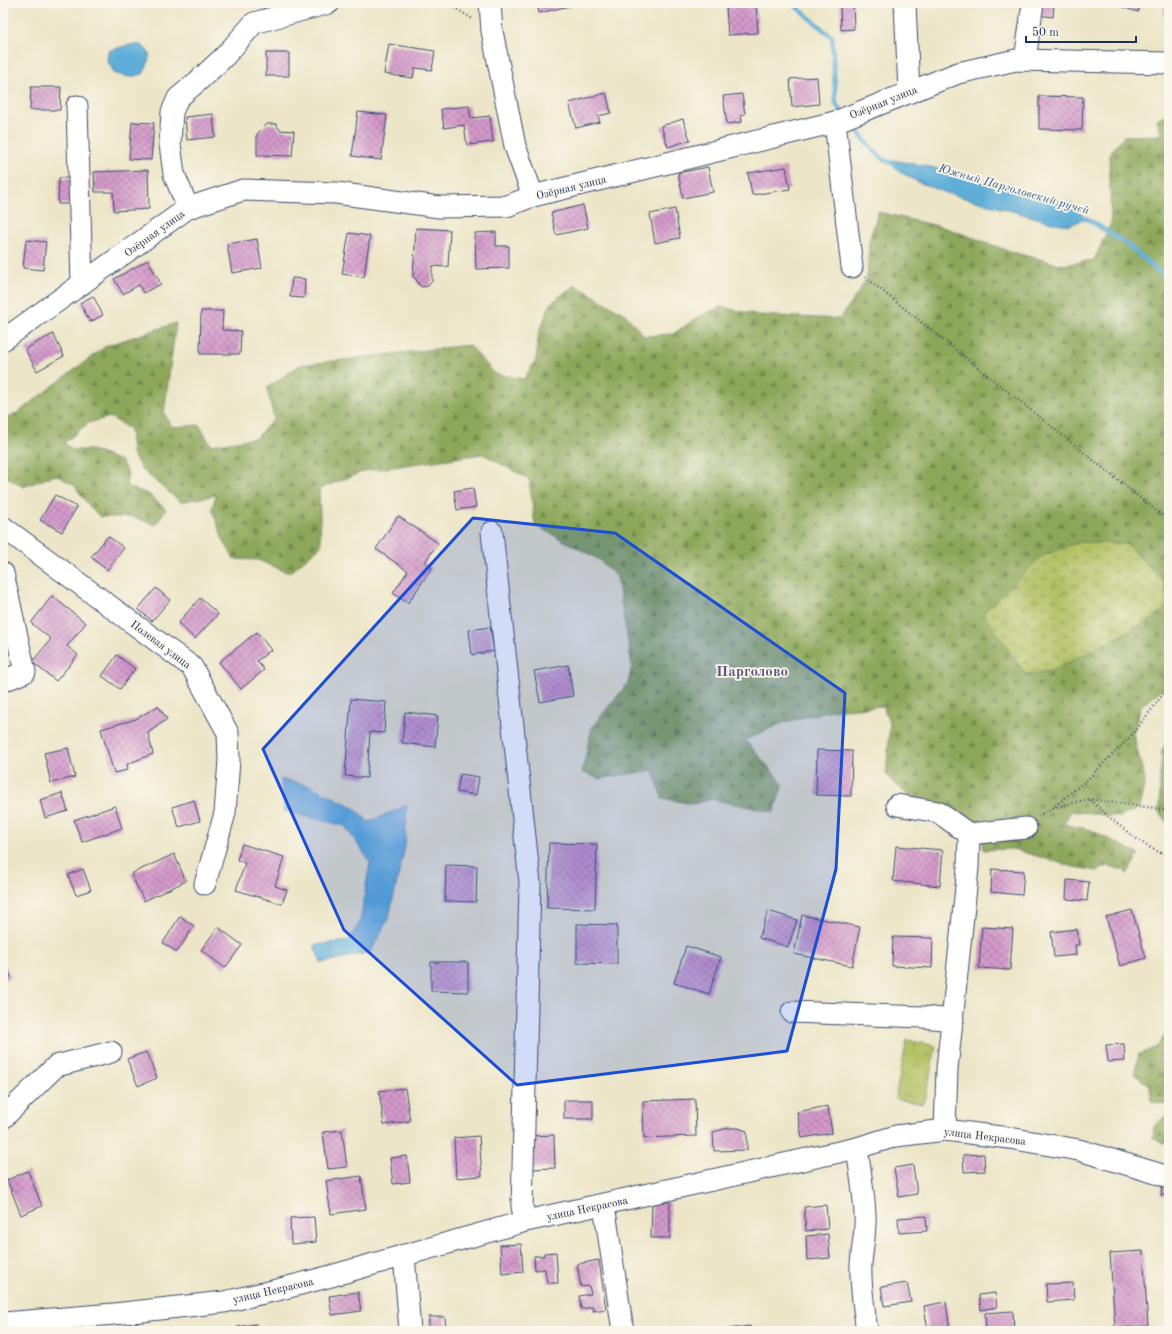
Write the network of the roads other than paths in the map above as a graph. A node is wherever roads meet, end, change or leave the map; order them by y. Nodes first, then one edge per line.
1 (329, 3) edge
2 (490, 3) edge
3 (906, 3) edge
4 (1033, 3) edge
5 (1025, 60) junction
6 (1169, 63) edge
7 (909, 92) junction
8 (77, 106) dead end
9 (834, 122) junction
10 (534, 196) junction
11 (188, 208) junction
12 (852, 267) road end
13 (82, 284) junction
14 (3, 340) edge
15 (3, 527) edge
16 (492, 532) dead end
17 (3, 573) edge
18 (3, 681) edge
19 (897, 805) dead end
20 (1026, 828) dead end
21 (969, 834) junction
22 (205, 884) dead end
23 (792, 1012) dead end
24 (952, 1020) junction
25 (111, 1052) dead end
26 (3, 1118) edge
27 (945, 1130) junction
28 (857, 1148) junction
29 (1169, 1177) edge
30 (604, 1205) junction
31 (526, 1221) junction
32 (404, 1255) junction
33 (3, 1323) edge
34 (410, 1331) edge
35 (623, 1331) edge
36 (868, 1331) edge

1 - 11 street
2 - 10 street
3 - 7 street
4 - 5 street
5 - 6 street, Озёрная улица
5 - 7 street, Озёрная улица
7 - 9 street, Озёрная улица
8 - 13 street
9 - 10 street, Озёрная улица
9 - 12 street
10 - 11 street, Озёрная улица
11 - 13 street, Озёрная улица
13 - 14 street, Озёрная улица
15 - 22 street, Полевая улица
16 - 31 street
17 - 18 street
19 - 21 street
20 - 21 street
21 - 24 street
23 - 24 street
24 - 27 street
25 - 26 street
27 - 28 street, улица Некрасова
27 - 29 street, улица Некрасова
28 - 30 street, улица Некрасова
28 - 36 street
30 - 31 street, улица Некрасова
30 - 35 street
31 - 32 street, улица Некрасова
32 - 33 street, улица Некрасова
32 - 34 street

